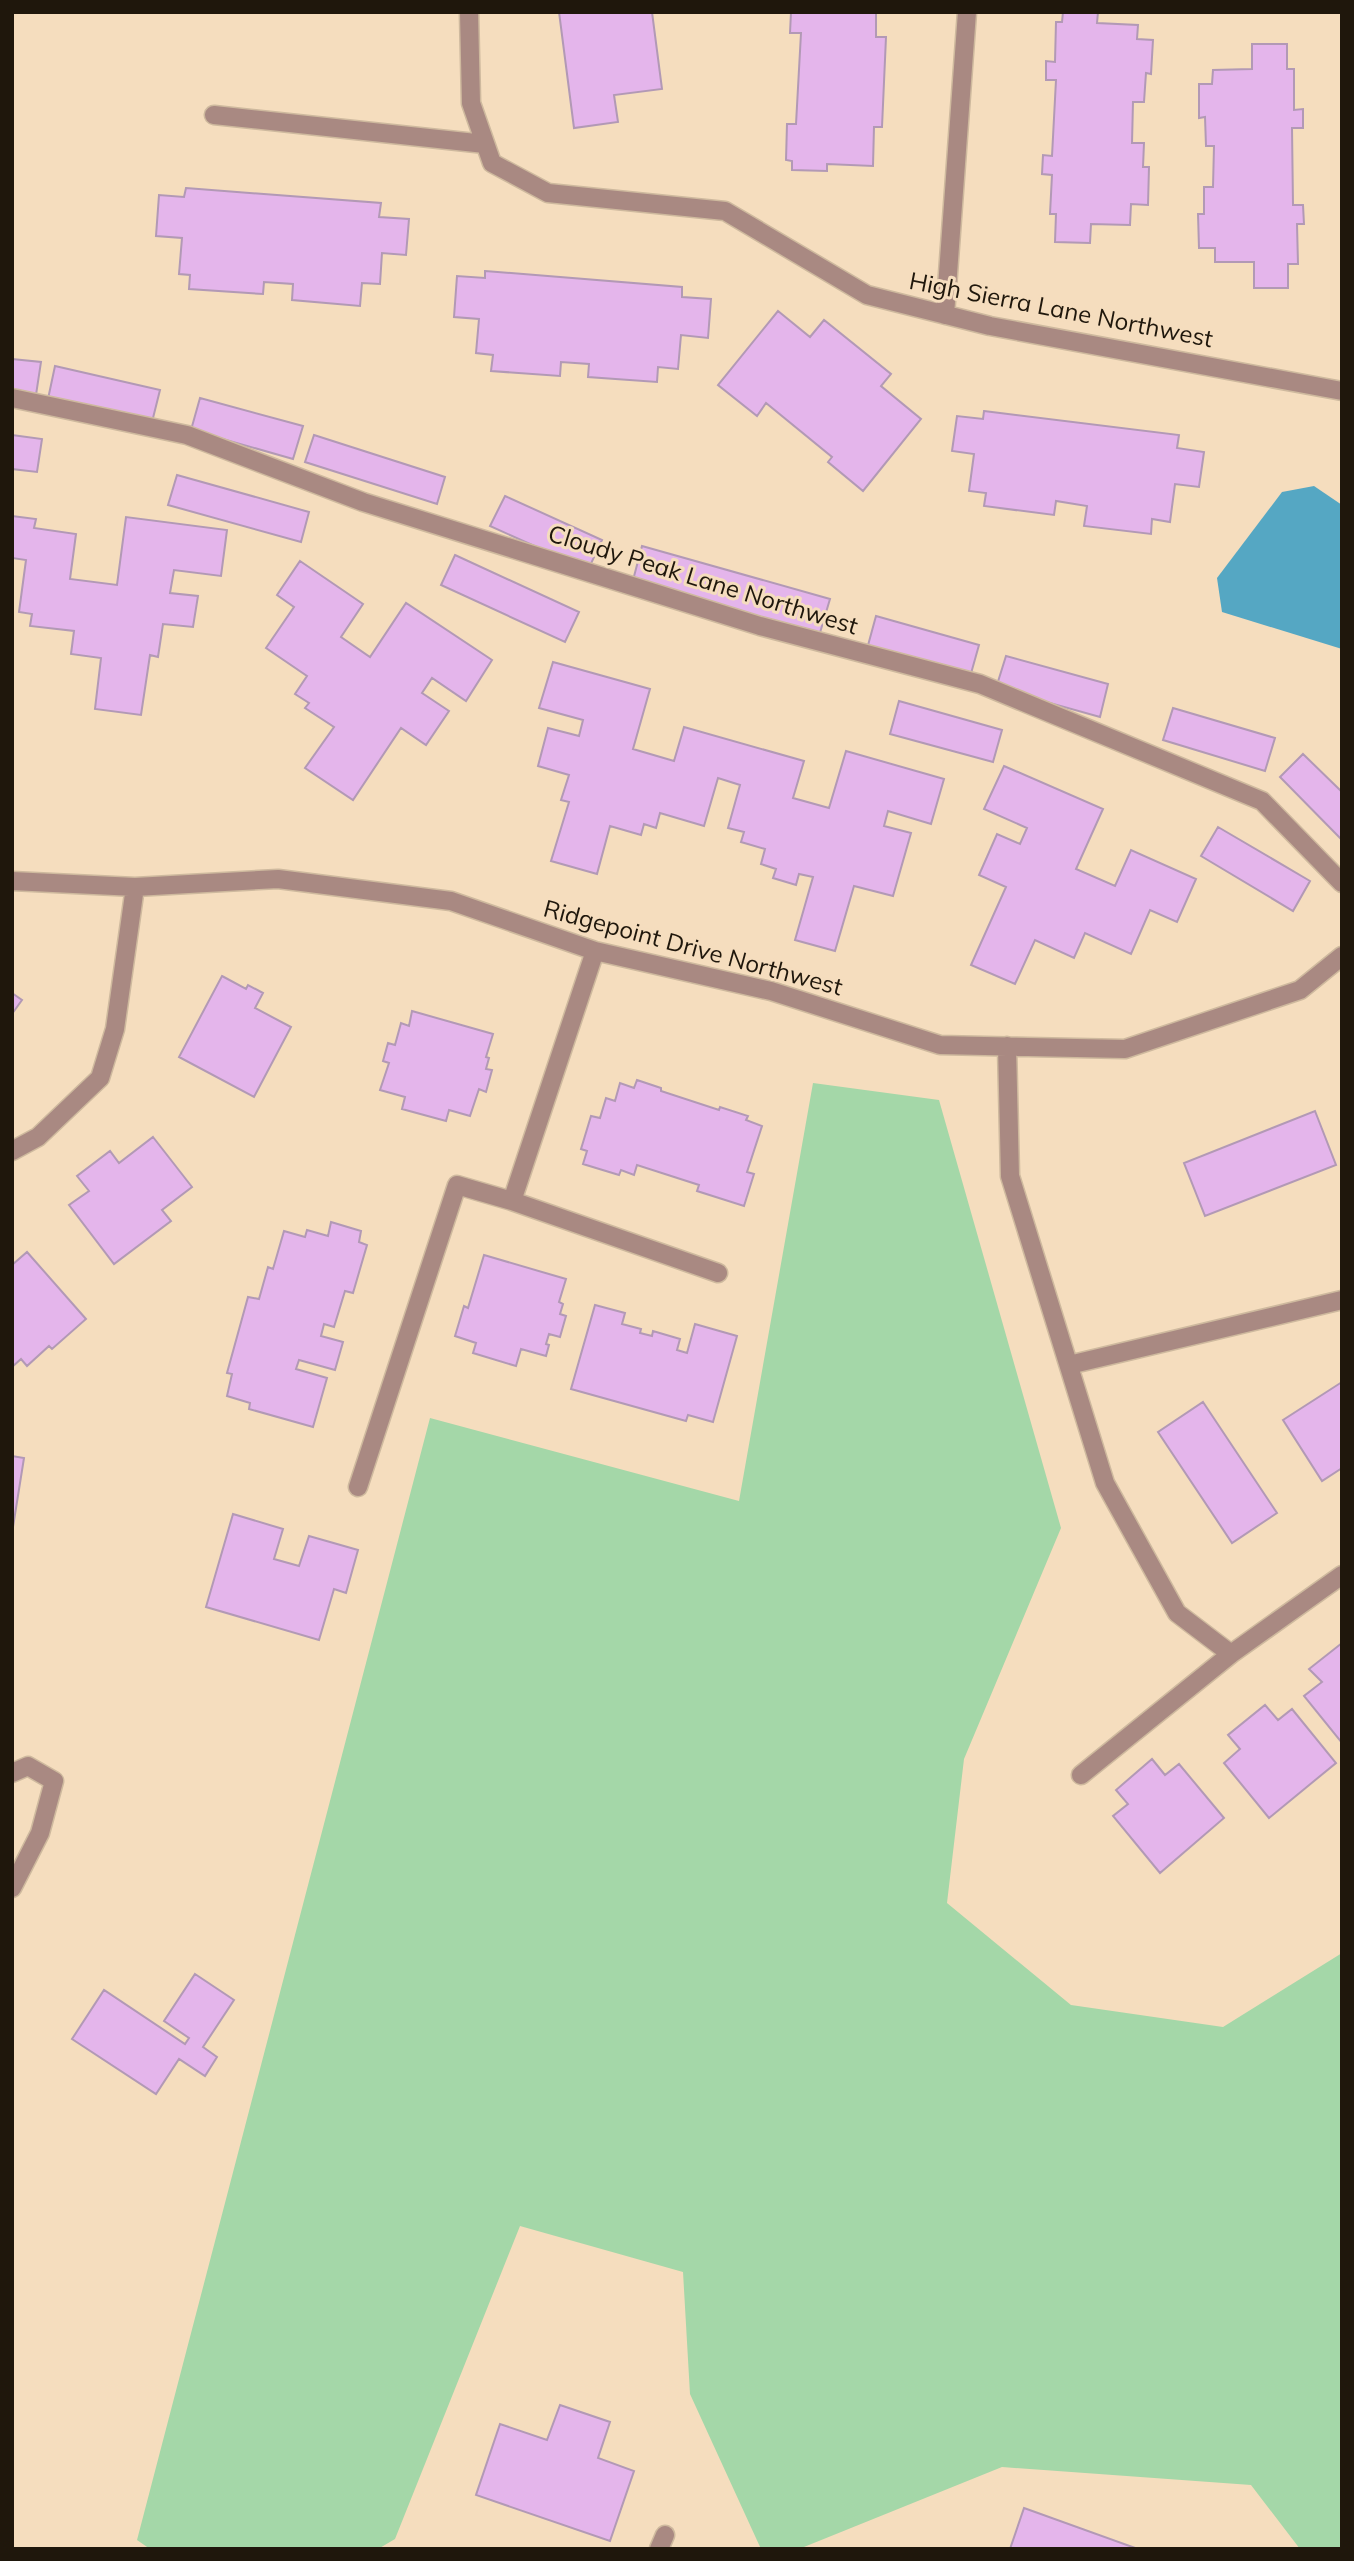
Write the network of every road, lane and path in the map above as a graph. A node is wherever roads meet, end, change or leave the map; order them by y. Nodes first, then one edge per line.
1 (469, 12) edge
2 (967, 12) edge
3 (214, 115) dead end
4 (485, 144) junction
5 (945, 315) junction
6 (1342, 391) edge
7 (12, 398) edge
8 (12, 881) edge
9 (1342, 883) edge
10 (135, 887) junction
11 (595, 951) junction
12 (1342, 956) edge
13 (1007, 1046) junction
14 (12, 1152) edge
15 (512, 1201) junction
16 (718, 1272) dead end
17 (1342, 1300) edge
18 (1069, 1365) junction
19 (358, 1487) dead end
20 (1342, 1575) edge
21 (1231, 1654) junction
22 (12, 1773) edge
23 (1081, 1774) dead end
24 (12, 1888) edge

1 - 4 street, High Sierra Lane Northwest
2 - 5 street
3 - 4 street
4 - 5 street, High Sierra Lane Northwest
5 - 6 street, High Sierra Lane Northwest
7 - 9 street, Cloudy Peak Lane Northwest
8 - 10 street, Ridgepoint Drive Northwest
10 - 11 street, Ridgepoint Drive Northwest
10 - 14 street
11 - 13 street, Ridgepoint Drive Northwest
11 - 15 street
12 - 13 street, Ridgepoint Drive Northwest
13 - 18 street
15 - 16 street
15 - 19 street
17 - 18 street
18 - 21 street
20 - 21 street
21 - 23 street
22 - 24 street

